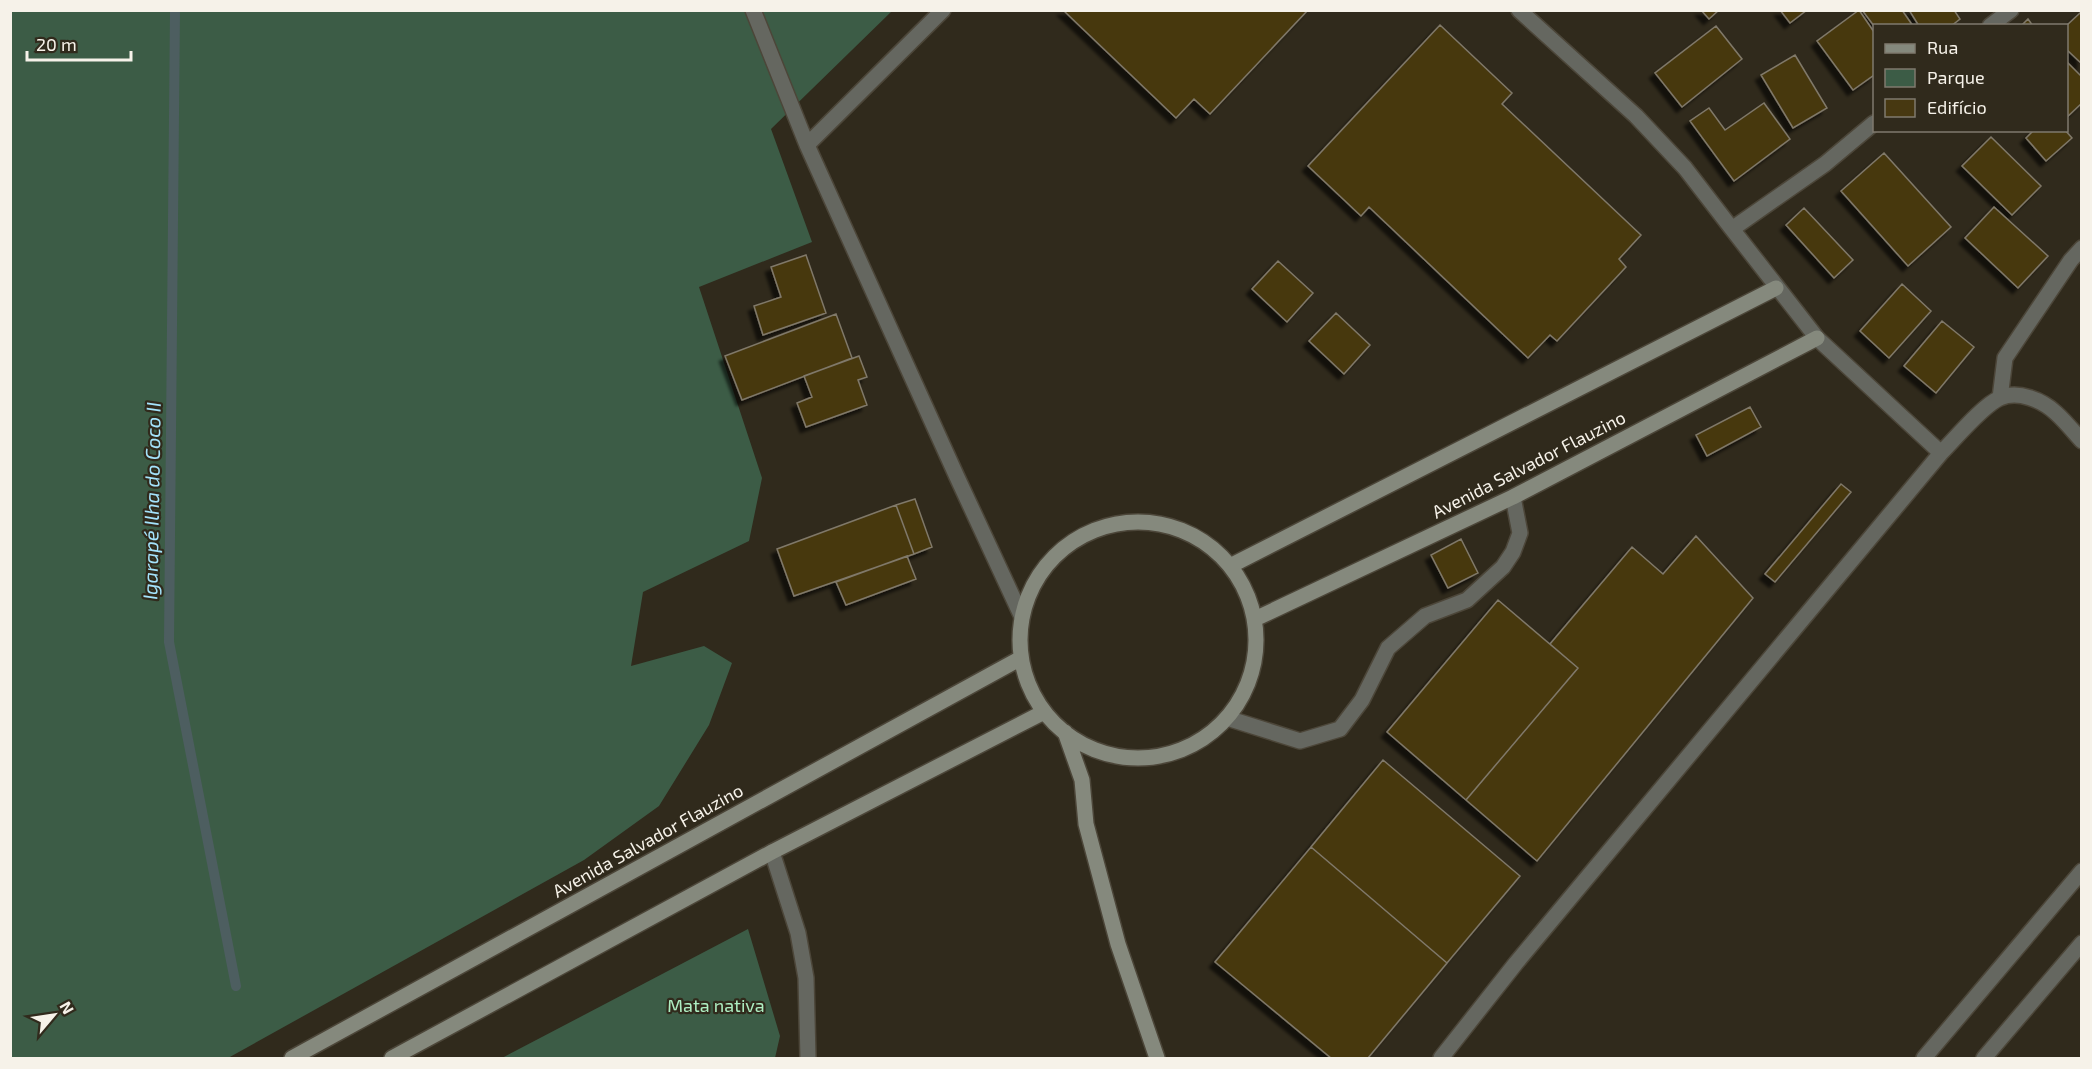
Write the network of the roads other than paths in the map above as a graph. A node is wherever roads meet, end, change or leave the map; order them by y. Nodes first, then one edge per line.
1 (753, 10) edge
2 (943, 10) edge
3 (1519, 10) edge
4 (2011, 10) edge
5 (1993, 24) edge
6 (1873, 125) edge
7 (807, 145) junction
8 (1732, 229) junction
9 (2082, 248) edge
10 (1776, 288) junction
11 (1816, 338) junction
12 (2000, 398) junction
13 (2082, 441) edge
14 (1941, 453) junction
15 (1513, 497) junction
16 (1230, 566) junction
17 (1022, 617) junction
18 (1255, 619) junction
19 (1021, 658) junction
20 (1044, 712) junction
21 (1227, 718) junction
22 (1065, 732) junction
23 (772, 852) junction
24 (2082, 871) edge
25 (2082, 942) edge
26 (292, 1059) edge
27 (392, 1059) edge
28 (808, 1059) edge
29 (1157, 1059) edge
30 (1441, 1059) edge
31 (1924, 1059) edge
32 (1984, 1059) edge

1 - 7 street
2 - 7 street
3 - 8 street
4 - 5 street
6 - 8 street
7 - 17 street
8 - 10 street
9 - 12 street
10 - 11 street
10 - 16 street
11 - 14 street
11 - 15 street, Avenida Salvador Flauzino
12 - 13 street
12 - 14 street
14 - 30 street
15 - 18 street, Avenida Salvador Flauzino
15 - 21 street
16 - 17 street
16 - 18 street
17 - 19 street
18 - 21 street
19 - 20 street
19 - 26 street, Avenida Salvador Flauzino
20 - 22 street
20 - 23 street
21 - 22 street
22 - 29 street
23 - 27 street
23 - 28 street
24 - 31 street
25 - 32 street

